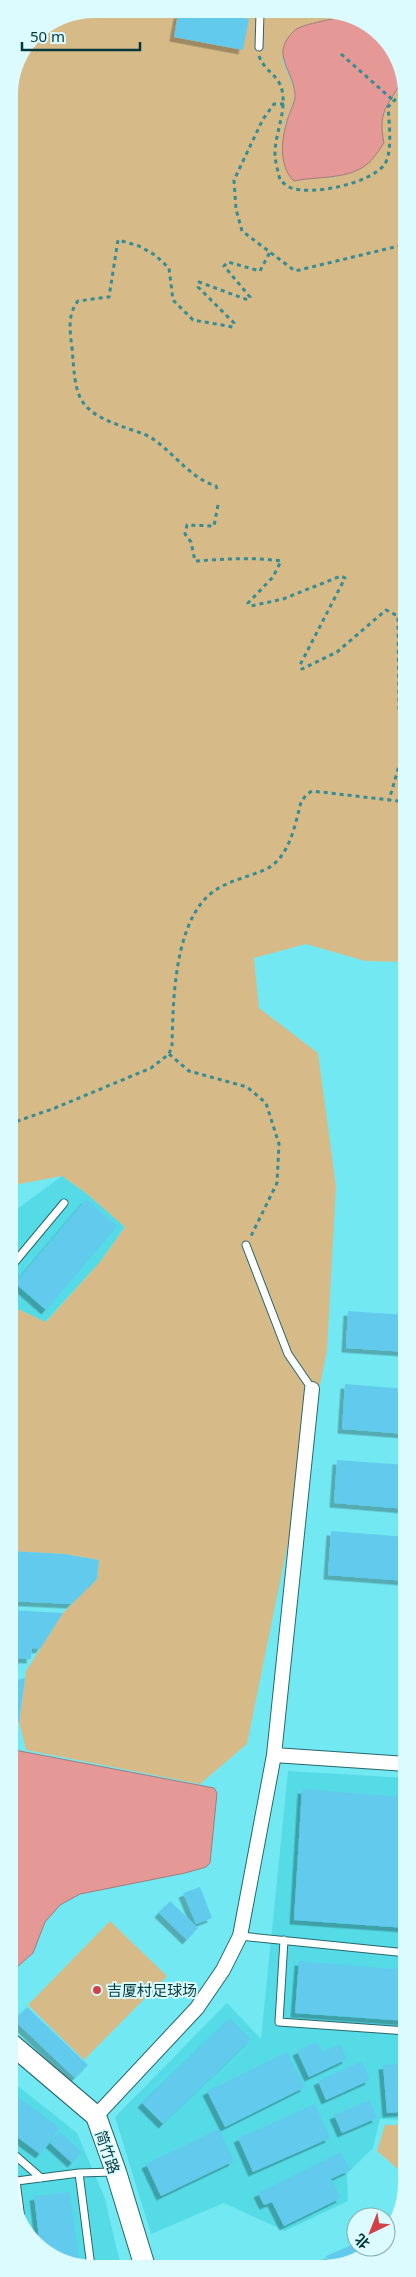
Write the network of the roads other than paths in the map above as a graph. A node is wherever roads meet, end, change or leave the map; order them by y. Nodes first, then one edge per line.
1 (260, 18) edge
2 (259, 48) road end
3 (64, 1203) dead end
4 (246, 1245) road end
5 (18, 1258) edge
6 (312, 1389) joint
7 (274, 1755) junction
8 (399, 1763) edge
9 (240, 1936) junction
10 (284, 1940) junction
11 (399, 1951) edge
12 (399, 2031) edge
13 (18, 2050) edge
14 (96, 2116) junction
15 (18, 2158) edge
16 (116, 2172) junction
17 (79, 2173) junction
18 (41, 2178) junction
19 (18, 2181) edge
20 (89, 2259) edge
21 (143, 2260) edge

1 - 2 lane
3 - 5 lane
4 - 6 lane
6 - 7 street
7 - 8 street
7 - 9 street
9 - 10 lane
9 - 14 street
10 - 11 lane
10 - 12 lane
13 - 14 street, 简竹路
14 - 16 street, 简竹路
15 - 18 lane
16 - 17 lane
16 - 21 street, 简竹路
17 - 18 lane
17 - 20 lane
18 - 19 lane

